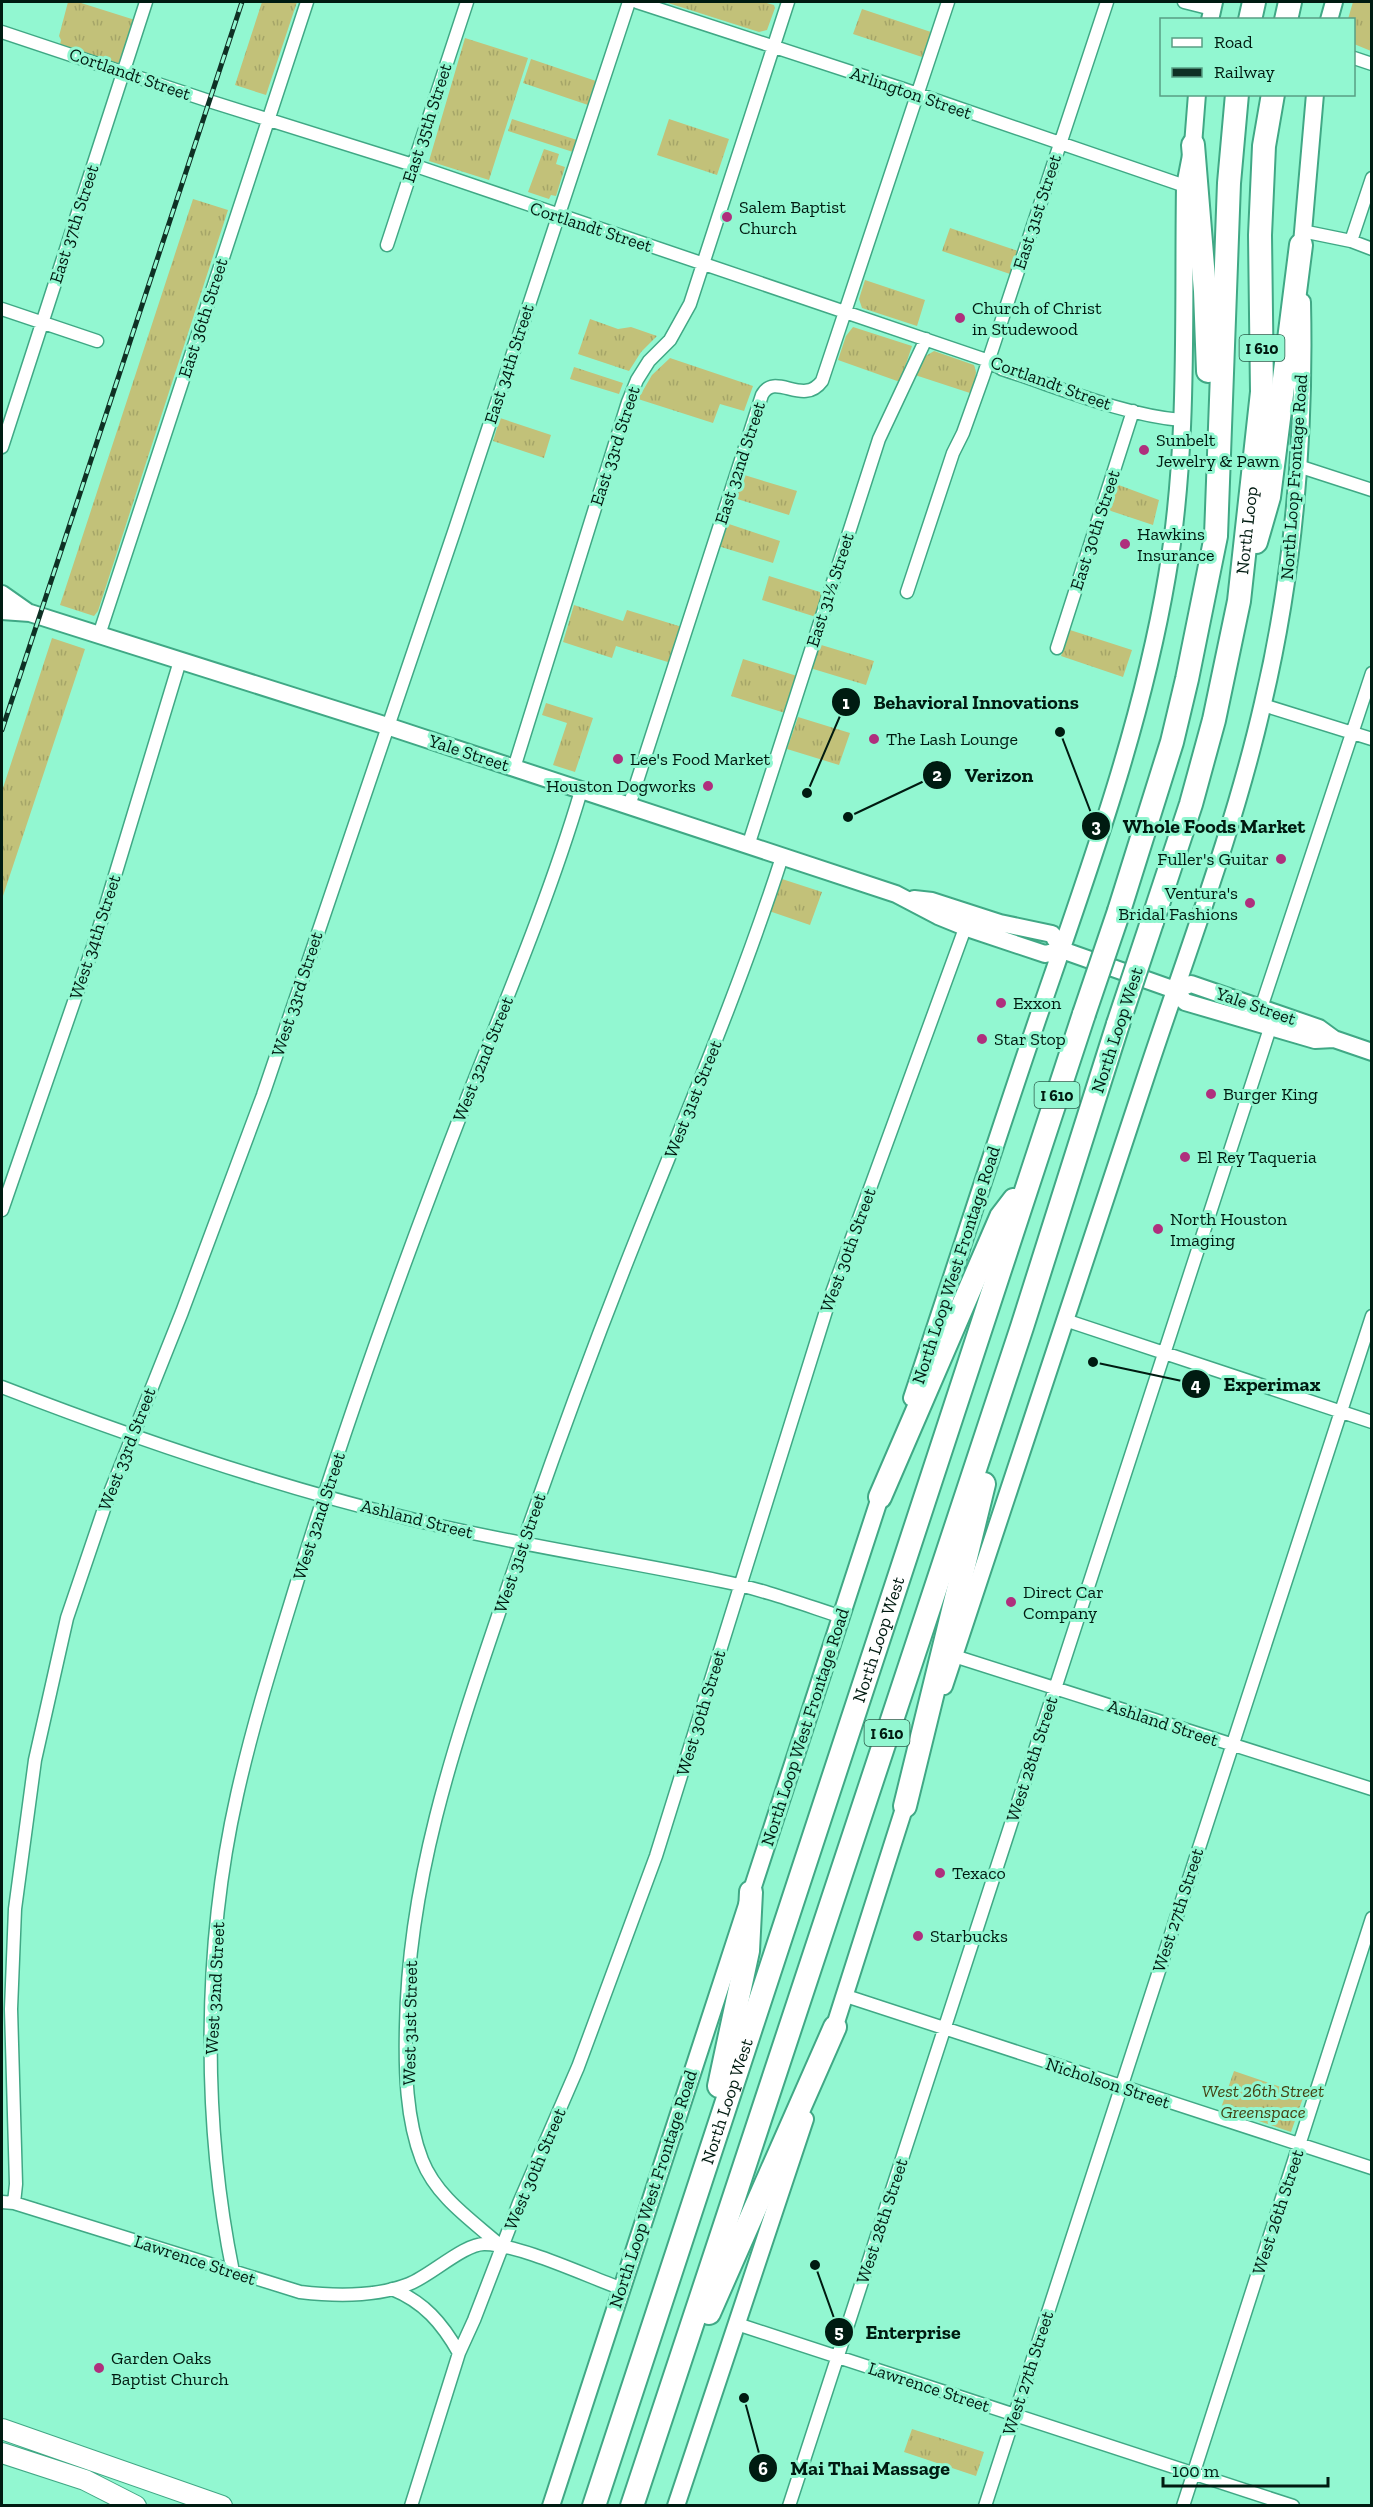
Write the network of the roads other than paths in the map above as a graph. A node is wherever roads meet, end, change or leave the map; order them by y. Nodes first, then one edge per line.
1 (146, 2) edge
2 (307, 2) edge
3 (468, 2) edge
4 (629, 2) edge
5 (637, 2) edge
6 (788, 2) edge
7 (948, 2) edge
8 (1107, 2) edge
9 (1184, 2) edge
10 (1254, 2) edge
11 (1290, 2) edge
12 (1334, 2) edge
13 (1212, 10) edge
14 (1250, 18) edge
15 (1286, 18) edge
16 (1330, 18) edge
17 (2, 32) edge
18 (773, 45) junction
19 (1355, 59) edge
20 (1371, 64) edge
21 (123, 71) junction
22 (918, 94) junction
23 (1197, 96) edge
24 (1238, 96) edge
25 (1273, 96) edge
26 (1315, 96) edge
27 (268, 120) junction
28 (1060, 144) junction
29 (1193, 145) junction
30 (413, 165) junction
31 (1371, 178) edge
32 (1185, 186) junction
33 (557, 216) junction
34 (1301, 238) junction
35 (1351, 241) junction
36 (387, 246) dead end
37 (1371, 249) edge
38 (703, 264) junction
39 (2, 309) edge
40 (846, 311) junction
41 (43, 323) junction
42 (926, 339) junction
43 (97, 341) dead end
44 (989, 360) junction
45 (1133, 411) junction
46 (1181, 420) junction
47 (2, 447) edge
48 (1298, 466) junction
49 (1371, 489) edge
50 (1216, 536) junction
51 (907, 592) dead end
52 (2, 594) edge
53 (1239, 601) junction
54 (2, 611) edge
55 (30, 613) junction
56 (99, 635) junction
57 (1057, 648) dead end
58 (180, 661) junction
59 (1371, 673) edge
60 (1263, 705) junction
61 (387, 726) junction
62 (1352, 733) junction
63 (1371, 739) edge
64 (514, 768) junction
65 (581, 791) junction
66 (629, 807) junction
67 (748, 846) junction
68 (782, 857) junction
69 (1119, 911) joint
70 (968, 920) junction
71 (1152, 922) joint
72 (1062, 950) junction
73 (1175, 990) junction
74 (1266, 1016) junction
75 (1371, 1052) edge
76 (1030, 1176) junction
77 (2, 1210) edge
78 (1371, 1316) edge
79 (1065, 1320) junction
80 (1022, 1327) junction
81 (1164, 1353) junction
82 (2, 1387) edge
83 (1340, 1412) junction
84 (1371, 1422) edge
85 (131, 1436) junction
86 (324, 1497) junction
87 (880, 1497) junction
88 (522, 1544) junction
89 (739, 1585) junction
90 (842, 1617) junction
91 (954, 1656) junction
92 (1055, 1688) junction
93 (1232, 1745) junction
94 (1371, 1789) edge
95 (905, 1806) junction
96 (751, 1892) junction
97 (1371, 1918) edge
98 (846, 1996) junction
99 (835, 2027) junction
100 (944, 2029) junction
101 (1120, 2087) junction
102 (1299, 2146) junction
103 (1371, 2168) edge
104 (8, 2202) edge
105 (694, 2203) junction
106 (502, 2247) junction
107 (233, 2272) junction
108 (620, 2288) junction
109 (392, 2289) junction
110 (737, 2324) junction
111 (459, 2353) junction
112 (838, 2357) junction
113 (1014, 2415) junction
114 (2, 2429) edge
115 (653, 2441) junction
116 (2, 2453) edge
117 (92, 2459) junction
118 (1193, 2473) junction
119 (85, 2480) junction
120 (136, 2505) edge
121 (222, 2505) edge
122 (411, 2505) edge
123 (551, 2505) edge
124 (594, 2505) edge
125 (632, 2505) edge
126 (676, 2505) edge
127 (789, 2505) edge
128 (985, 2505) edge
129 (1183, 2505) edge
130 (1293, 2505) edge

1 - 21 street, East 37th Street
2 - 27 street, East 36th Street
3 - 30 street, East 35th Street
4 - 33 street, East 34th Street
5 - 18 street, Arlington Street
6 - 18 street, East 33rd Street
7 - 22 street, East 32nd Street
8 - 28 street, East 31st Street
9 - 13 street
10 - 14 highway
11 - 15 highway
12 - 16 main road
17 - 21 street, Cortlandt Street
18 - 22 street, Arlington Street
18 - 38 street, East 33rd Street
19 - 20 street
21 - 27 street, Cortlandt Street
21 - 41 street, East 37th Street
22 - 28 street, Arlington Street
22 - 40 street, East 32nd Street
23 - 29 main road
24 - 50 highway, North Loop / I 610
25 - 53 highway, North Loop / I 610
26 - 34 main road, North Loop Frontage Road
27 - 30 street, Cortlandt Street
27 - 56 street, East 36th Street
28 - 32 street, Arlington Street
28 - 44 street, East 31st Street
29 - 32 main road
29 - 50 highway
30 - 33 street, Cortlandt Street
30 - 36 street, East 35th Street
31 - 35 street
32 - 46 main road
33 - 38 street, Cortlandt Street
33 - 61 street, East 34th Street
34 - 35 street
34 - 48 main road, North Loop Frontage Road
34 - 53 highway
35 - 37 street
38 - 40 street, Cortlandt Street
38 - 64 street, East 33rd Street
39 - 41 street
40 - 42 street, Cortlandt Street
40 - 66 street, East 32nd Street
41 - 43 street
41 - 47 street, East 37th Street
42 - 44 street, Cortlandt Street
42 - 67 street, East 31½ Street
44 - 45 street, Cortlandt Street
44 - 51 street, East 31st Street
45 - 46 street, Cortlandt Street
45 - 57 street, East 30th Street
46 - 72 main road
48 - 49 street
48 - 60 main road, North Loop Frontage Road
50 - 69 highway, North Loop / I 610
52 - 55 main road, Yale Street
53 - 71 highway, North Loop / I 610
54 - 55 main road, Yale Street
55 - 56 main road, Yale Street
56 - 58 main road, Yale Street
58 - 61 main road, Yale Street
58 - 77 street, West 34th Street
59 - 62 street, West 28th Street
60 - 62 street
60 - 73 main road, North Loop Frontage Road
61 - 64 main road, Yale Street
61 - 85 street, West 33rd Street
62 - 63 street
62 - 74 street, West 28th Street
64 - 65 main road, Yale Street
65 - 66 main road, Yale Street
65 - 86 street, West 32nd Street
66 - 67 main road, Yale Street
67 - 68 main road, Yale Street
68 - 70 main road, Yale Street
68 - 88 street, West 31st Street
69 - 76 highway, North Loop West / I 610, bridge
70 - 72 main road, Yale Street
70 - 89 street, West 30th Street
71 - 80 highway, North Loop West / I 610, bridge
72 - 73 main road, Yale Street
72 - 87 main road, North Loop West Frontage Road
73 - 74 main road, Yale Street
73 - 79 main road
74 - 75 main road, Yale Street
74 - 81 street, West 28th Street
76 - 87 highway
76 - 105 highway, North Loop West / I 610
78 - 83 street, West 27th Street
79 - 81 street
79 - 91 main road
80 - 95 highway
80 - 115 highway, North Loop West / I 610
81 - 83 street
81 - 92 street, West 28th Street
82 - 85 street, Ashland Street
83 - 84 street
83 - 93 street, West 27th Street
85 - 86 street, Ashland Street
85 - 104 street, West 33rd Street
86 - 88 street, Ashland Street
86 - 107 street, West 32nd Street
87 - 90 main road, North Loop West Frontage Road
88 - 89 street, Ashland Street
88 - 106 street, West 31st Street
89 - 90 street, Ashland Street
89 - 106 street, West 30th Street
90 - 96 main road, North Loop West Frontage Road
91 - 92 street, Ashland Street
91 - 95 main road
92 - 93 street, Ashland Street
92 - 100 street, West 28th Street
93 - 94 street, Ashland Street
93 - 101 street, West 27th Street
95 - 98 main road
96 - 105 highway
96 - 108 main road, North Loop West Frontage Road
97 - 102 street, West 26th Street
98 - 99 main road
98 - 100 street, Nicholson Street
99 - 110 main road
99 - 115 highway
100 - 101 street, Nicholson Street
100 - 112 street, West 28th Street
101 - 102 street, Nicholson Street
101 - 113 street, West 27th Street
102 - 103 street, Nicholson Street
102 - 118 street, West 26th Street
104 - 107 street, Lawrence Street
105 - 124 highway, North Loop West / I 610
106 - 108 street, Lawrence Street
106 - 109 street, Lawrence Street
106 - 111 street, West 30th Street
107 - 109 street, Lawrence Street
108 - 123 main road, North Loop West Frontage Road
109 - 111 street
110 - 112 street, Lawrence Street
110 - 126 main road
111 - 122 street, West 30th Street
112 - 113 street, Lawrence Street
112 - 127 street, West 28th Street
113 - 118 street, Lawrence Street
113 - 128 street, West 27th Street
114 - 117 main road
115 - 125 highway, North Loop West / I 610
116 - 119 main road
117 - 119 main road
117 - 121 main road
118 - 129 street, West 26th Street
118 - 130 street, Lawrence Street
119 - 120 main road

